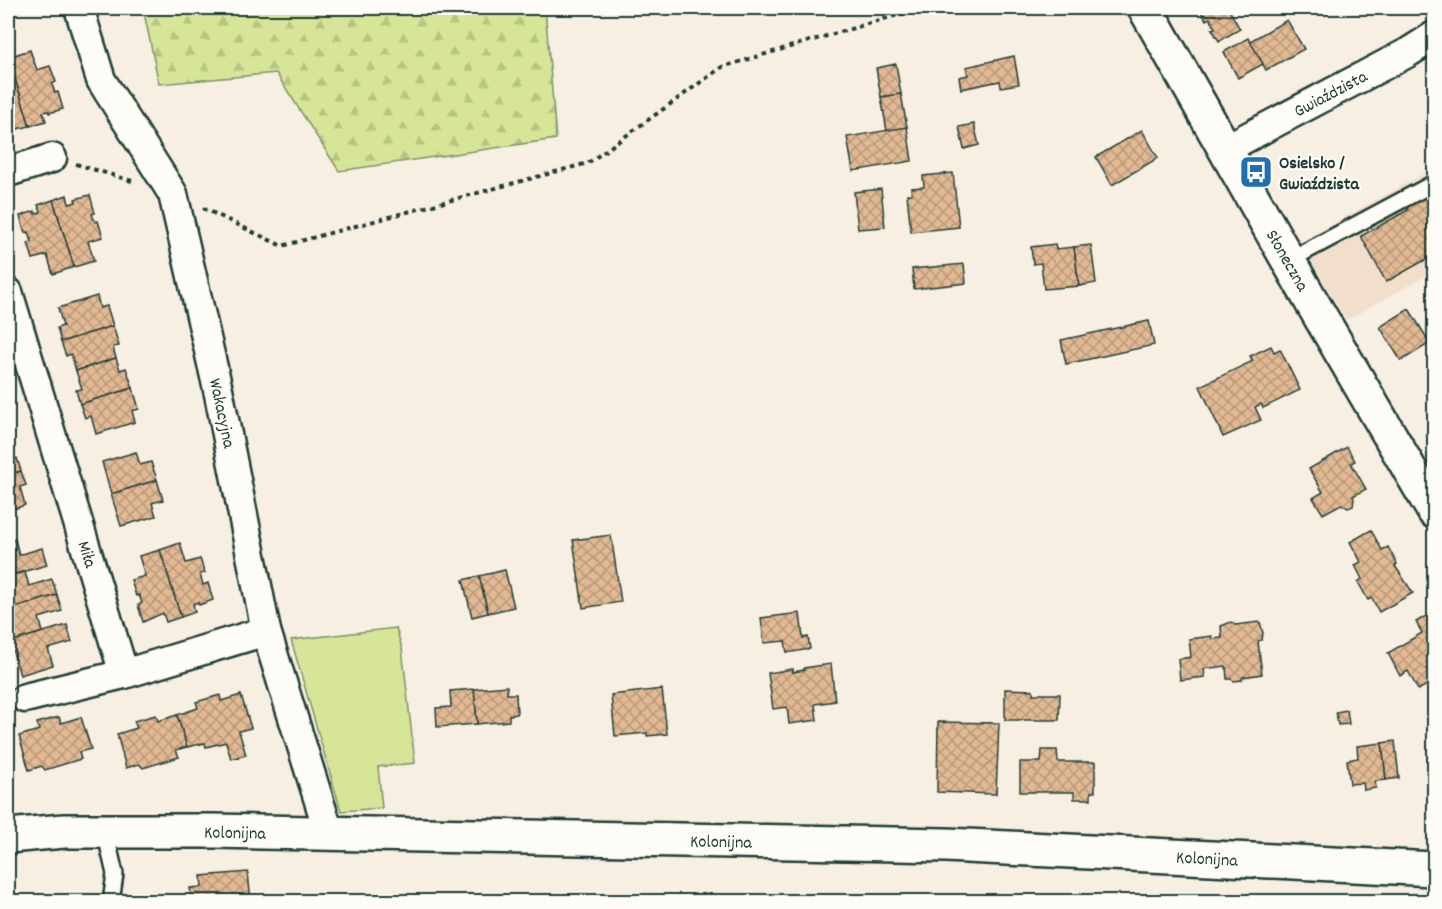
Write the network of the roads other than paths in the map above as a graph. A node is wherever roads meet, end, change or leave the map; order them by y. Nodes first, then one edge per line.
1 (79, 8) edge
2 (1145, 8) edge
3 (1434, 36) edge
4 (1225, 149) junction
5 (52, 158) road end
6 (8, 172) edge
7 (1434, 183) edge
8 (1289, 263) junction
9 (8, 292) edge
10 (1434, 511) edge
11 (266, 632) junction
12 (124, 674) junction
13 (25, 698) dead end
14 (105, 831) junction
15 (329, 833) junction
16 (8, 836) edge
17 (1434, 869) edge
18 (111, 902) edge

1 - 11 street, Wakacyjna
2 - 4 street, Słoneczna
3 - 4 street, Gwiaździsta
4 - 8 street, Słoneczna
5 - 6 street
7 - 8 lane
8 - 10 street, Słoneczna
9 - 12 street, Miła
11 - 12 street
11 - 15 street, Wakacyjna
12 - 13 street
14 - 15 street, Kolonijna
14 - 16 street, Kolonijna
14 - 18 lane
15 - 17 street, Kolonijna

